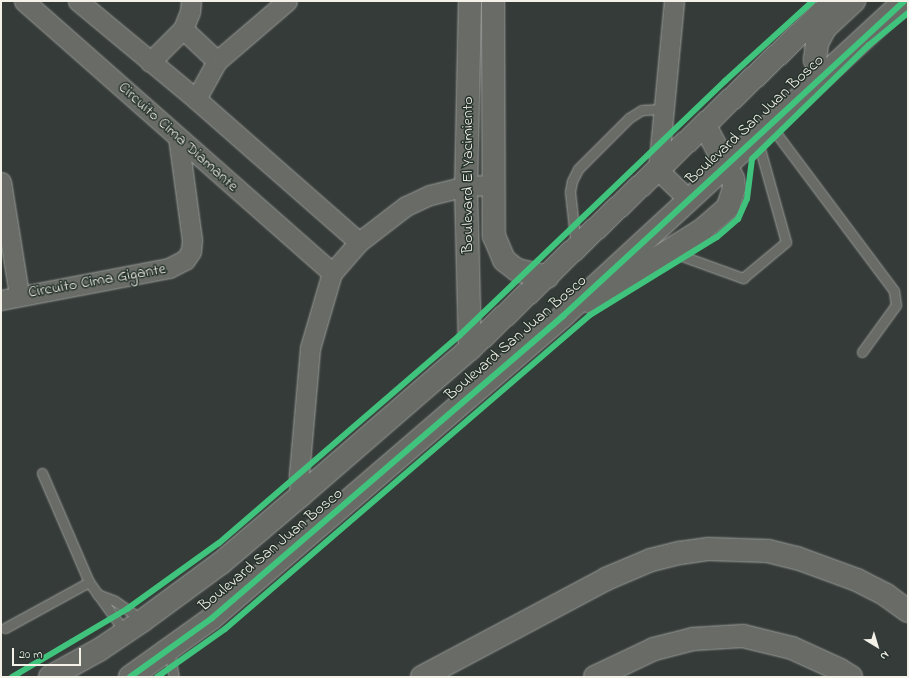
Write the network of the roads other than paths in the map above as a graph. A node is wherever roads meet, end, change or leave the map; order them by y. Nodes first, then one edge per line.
1 (24, 1) edge
2 (78, 1) edge
3 (191, 1) edge
4 (287, 1) edge
5 (470, 1) edge
6 (493, 1) edge
7 (674, 1) edge
8 (834, 1) edge
9 (854, 1) edge
10 (904, 1) edge
11 (183, 29) junction
12 (218, 61) junction
13 (150, 62) junction
14 (822, 75) junction
15 (196, 100) junction
16 (662, 109) junction
17 (706, 126) junction
18 (763, 129) junction
19 (178, 137) junction
20 (726, 163) junction
21 (658, 170) junction
22 (1, 182) edge
23 (492, 185) junction
24 (466, 186) junction
25 (688, 199) junction
26 (359, 242) junction
27 (576, 249) junction
28 (668, 251) junction
29 (332, 273) junction
30 (547, 278) junction
31 (19, 295) junction
32 (1, 300) edge
33 (563, 316) junction
34 (470, 349) junction
35 (862, 352) dead end
36 (42, 473) dead end
37 (300, 496) junction
38 (89, 582) junction
39 (97, 594) junction
40 (908, 611) edge
41 (134, 626) junction
42 (5, 628) dead end
43 (169, 650) junction
44 (50, 677) edge
45 (130, 677) edge
46 (174, 677) edge
47 (422, 677) edge
48 (595, 677) edge
49 (851, 677) edge

1 - 19 street, Circuito Cima Diamante
2 - 13 street
3 - 11 street
4 - 12 street
5 - 24 main road, Boulevard El Yacimiento
6 - 23 main road, Boulevard El Yacimiento
7 - 16 street
8 - 17 main road, Boulevard San Juan Bosco
9 - 14 main road
10 - 14 main road, Boulevard San Juan Bosco
11 - 12 street
11 - 13 street
12 - 15 street
13 - 15 street
14 - 18 main road, Boulevard San Juan Bosco
15 - 26 street
16 - 21 street
16 - 27 lane
17 - 20 main road
17 - 21 main road, Boulevard San Juan Bosco
18 - 20 main road, Boulevard San Juan Bosco
18 - 28 lane
18 - 35 lane
19 - 29 street, Circuito Cima Diamante
19 - 31 street, Circuito Cima Gigante
20 - 25 main road, Boulevard San Juan Bosco
20 - 28 main road
21 - 25 street
21 - 27 main road, Boulevard San Juan Bosco
22 - 31 street
23 - 24 street
23 - 30 main road, Boulevard El Yacimiento
24 - 26 street
24 - 34 main road, Boulevard El Yacimiento
25 - 33 main road, Boulevard San Juan Bosco
26 - 29 street
27 - 30 main road, Boulevard San Juan Bosco
28 - 33 main road
29 - 37 street
30 - 34 main road, Boulevard San Juan Bosco
31 - 32 street, Circuito Cima Gigante
33 - 43 main road, Boulevard San Juan Bosco
34 - 37 main road, Boulevard San Juan Bosco
36 - 38 lane
37 - 41 main road, Boulevard San Juan Bosco
38 - 39 lane
38 - 42 lane
39 - 41 lane
39 - 41 lane
40 - 47 main road
41 - 44 main road, Boulevard San Juan Bosco
43 - 45 main road, Boulevard San Juan Bosco
43 - 46 lane
48 - 49 main road

